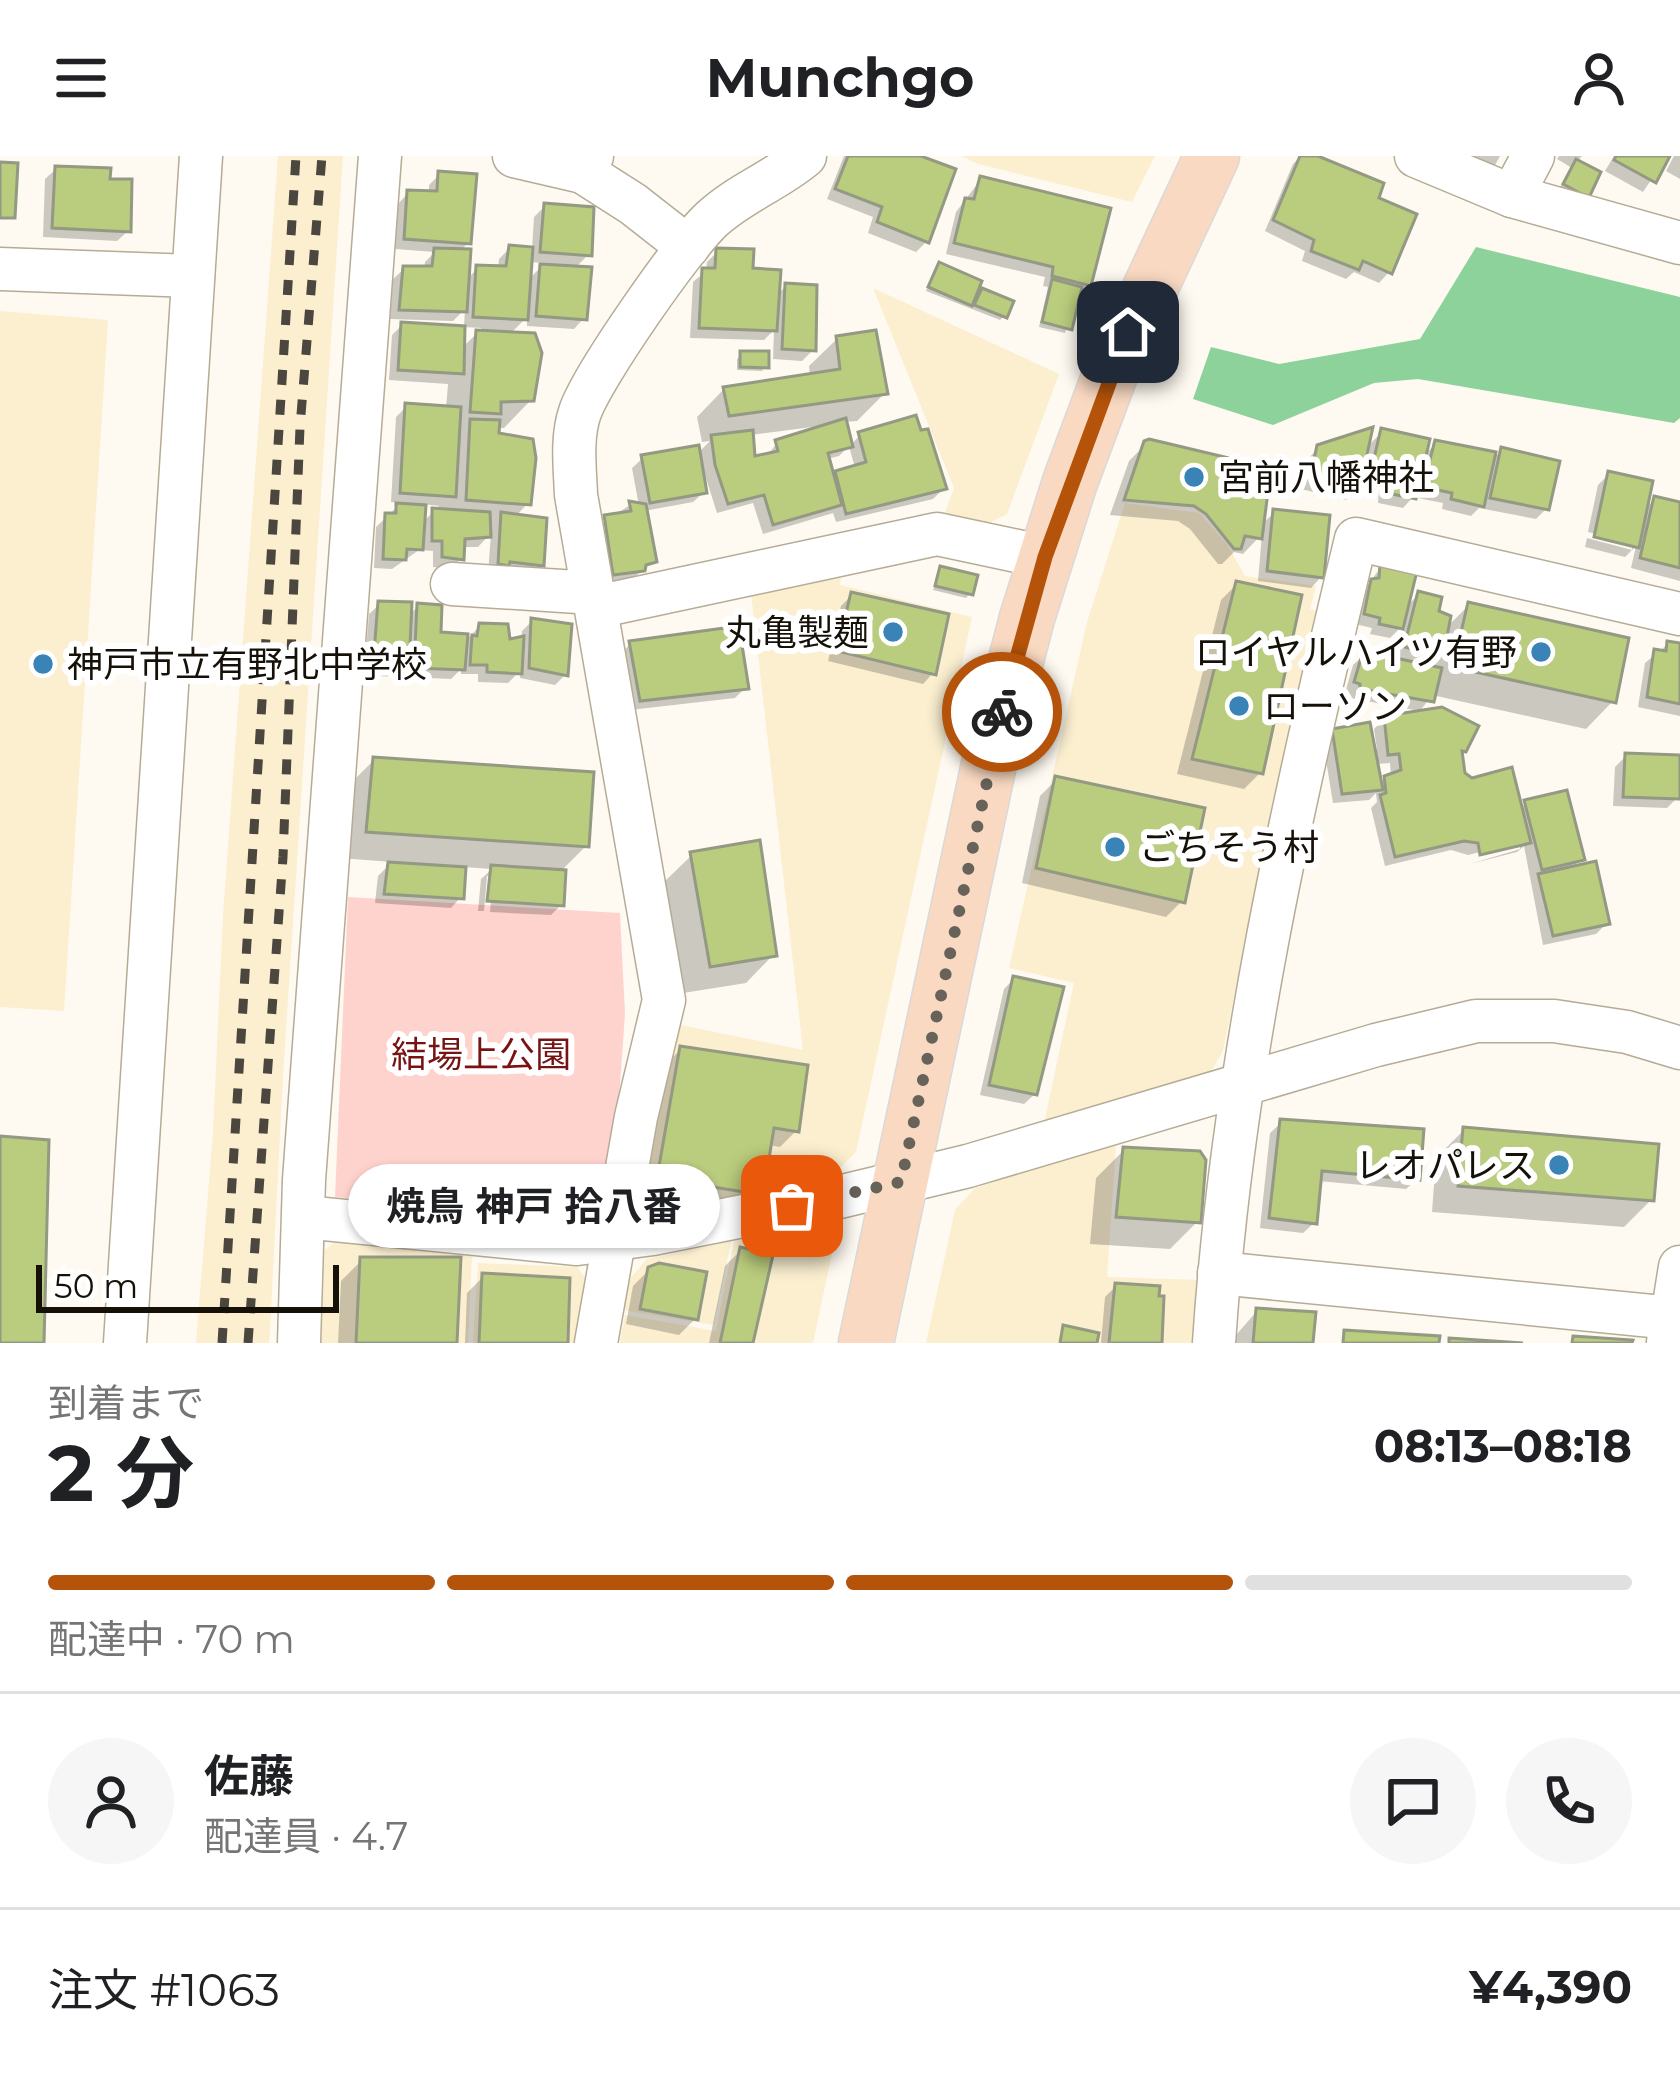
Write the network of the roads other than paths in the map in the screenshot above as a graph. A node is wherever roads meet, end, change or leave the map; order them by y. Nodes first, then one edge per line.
1 (201, 156) edge
2 (380, 156) edge
3 (514, 156) edge
4 (805, 156) edge
5 (1212, 156) edge
6 (1416, 156) edge
7 (1533, 156) edge
8 (587, 164) edge
9 (1512, 196) junction
10 (1680, 243) edge
11 (688, 247) junction
12 (0, 269) edge
13 (194, 276) junction
14 (1045, 557) junction
15 (452, 584) dead end
16 (594, 600) junction
17 (1680, 614) edge
18 (1680, 1048) edge
19 (1239, 1088) junction
20 (901, 1182) junction
21 (304, 1217) junction
22 (617, 1238) junction
23 (1680, 1268) edge
24 (1219, 1274) junction
25 (1670, 1331) edge
26 (125, 1343) edge
27 (299, 1343) edge
28 (596, 1343) edge
29 (866, 1343) edge
30 (1214, 1343) edge

1 - 13 street
2 - 21 street
3 - 8 street
4 - 11 street
5 - 14 main road
6 - 9 street
7 - 9 street
8 - 11 street
9 - 10 street
11 - 16 street
12 - 13 street
13 - 26 street
14 - 16 street
14 - 20 main road
15 - 16 street
16 - 22 street
17 - 19 street
18 - 19 street
19 - 20 street
19 - 24 street
20 - 22 street
20 - 29 main road
21 - 22 street
21 - 27 street
22 - 28 street
23 - 25 street
24 - 25 street
24 - 30 street

